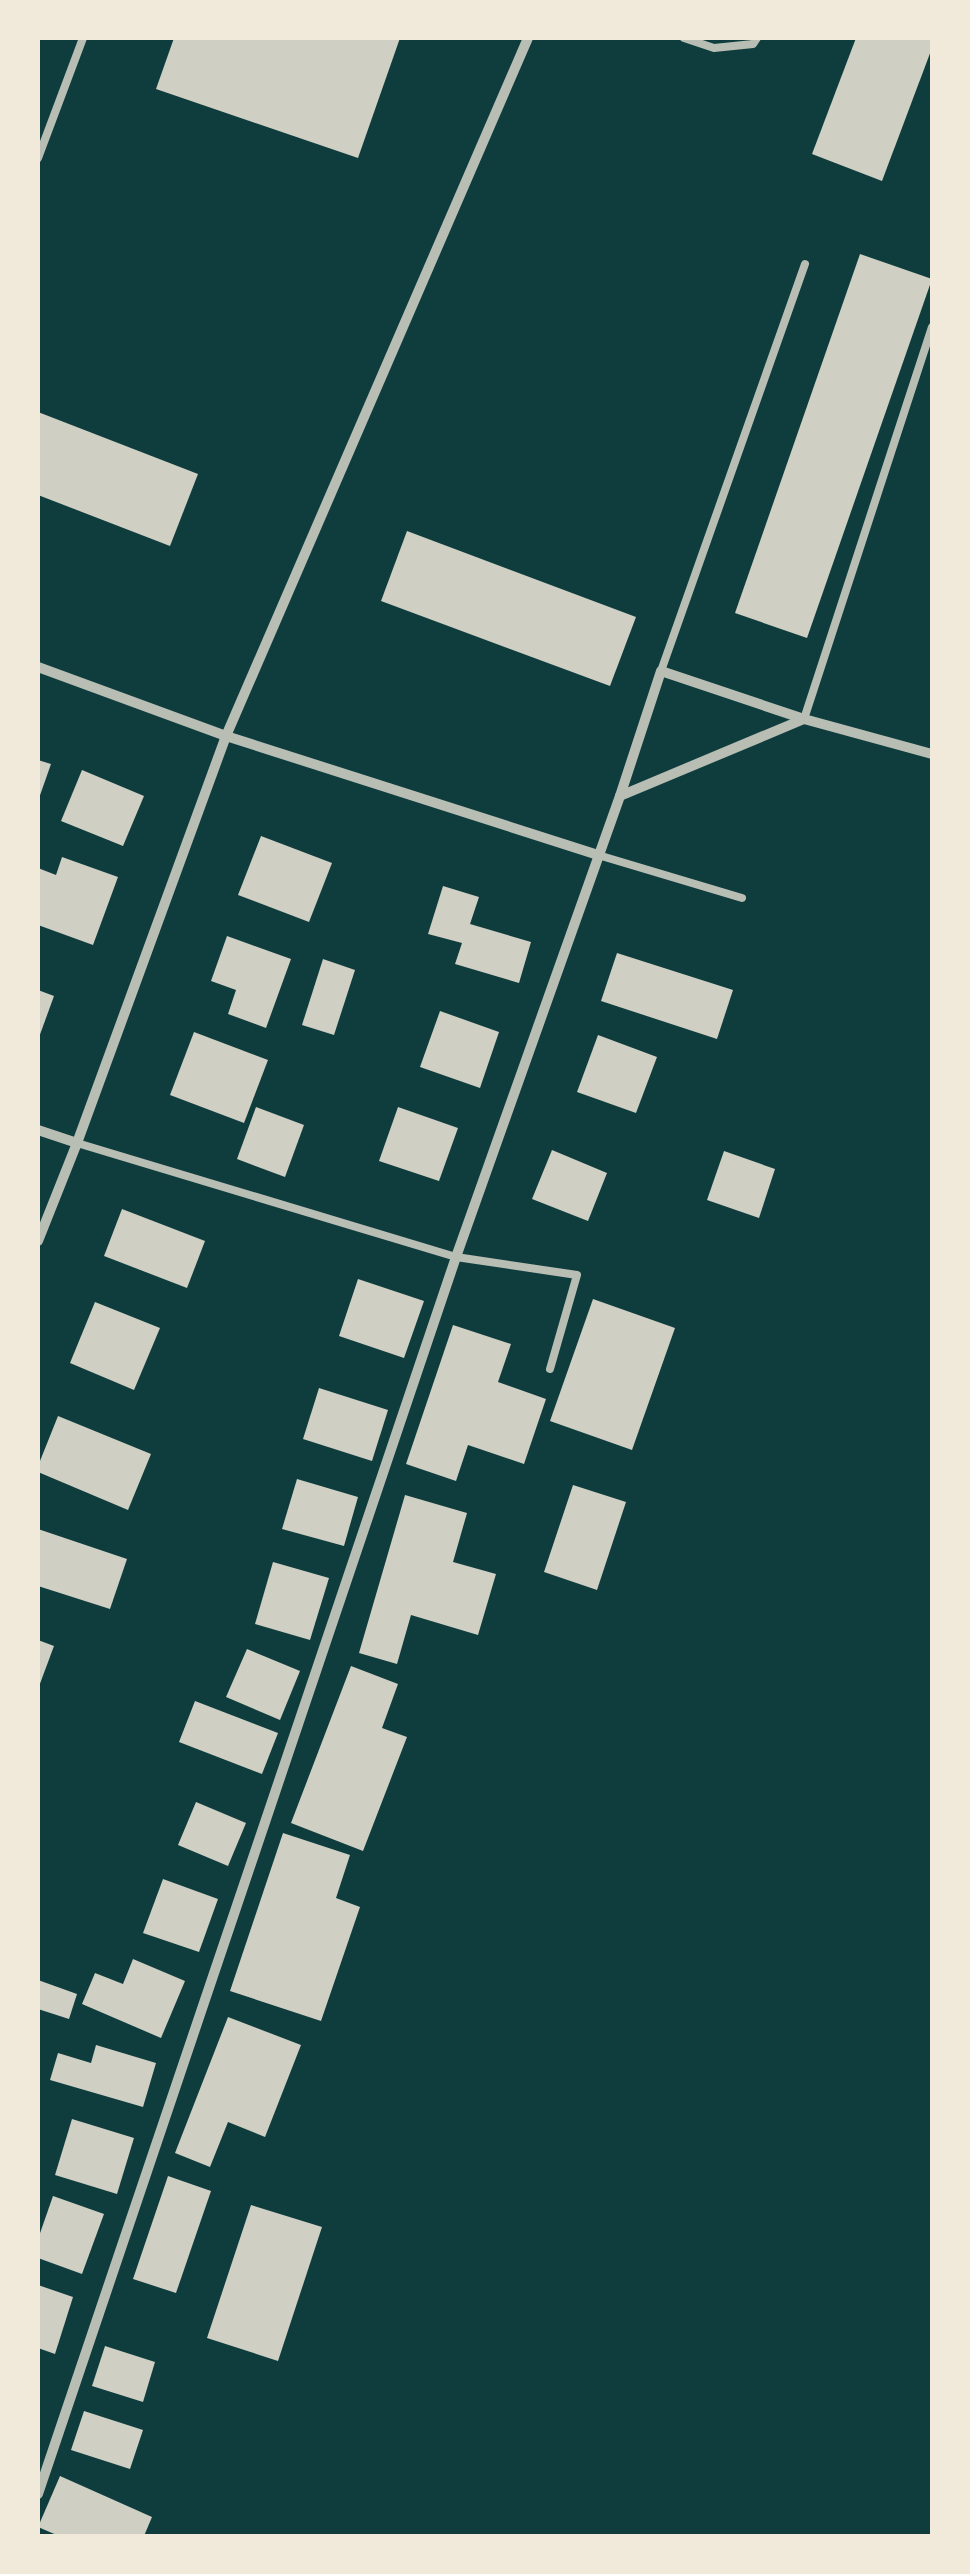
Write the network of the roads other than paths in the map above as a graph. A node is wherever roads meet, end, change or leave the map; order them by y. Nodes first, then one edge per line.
1 (82, 38) edge
2 (528, 38) edge
3 (684, 38) edge
4 (757, 38) edge
5 (38, 158) edge
6 (805, 264) dead end
7 (932, 327) edge
8 (38, 668) edge
9 (661, 671) junction
10 (804, 719) junction
11 (226, 736) junction
12 (932, 754) edge
13 (620, 796) junction
14 (598, 854) junction
15 (742, 898) dead end
16 (38, 1130) edge
17 (77, 1143) junction
18 (38, 1241) edge
19 (456, 1257) junction
20 (550, 1369) dead end
21 (38, 2494) edge

1 - 5 lane
2 - 11 street
3 - 4 lane
6 - 9 lane
7 - 10 lane
8 - 11 street
9 - 10 street
9 - 13 street
10 - 12 street
10 - 13 street
11 - 14 street
11 - 17 street
13 - 14 street
14 - 15 lane
14 - 19 street
16 - 17 street
17 - 18 street
17 - 19 lane
19 - 20 lane
19 - 21 street

